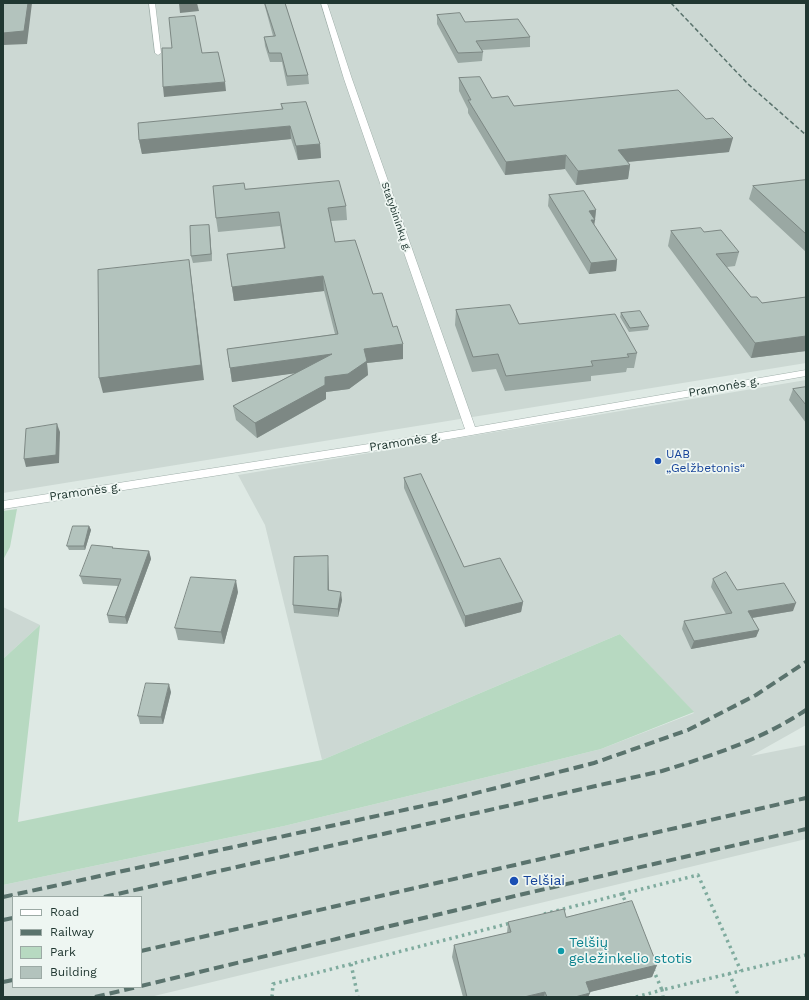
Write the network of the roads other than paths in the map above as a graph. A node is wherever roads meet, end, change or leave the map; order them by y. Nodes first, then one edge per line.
1 (152, 3) edge
2 (324, 3) edge
3 (158, 53) dead end
4 (806, 373) edge
5 (471, 431) junction
6 (3, 504) edge

1 - 3 street
2 - 5 street, Statybininkų g.
4 - 5 street, Pramonės g.
5 - 6 street, Pramonės g.

